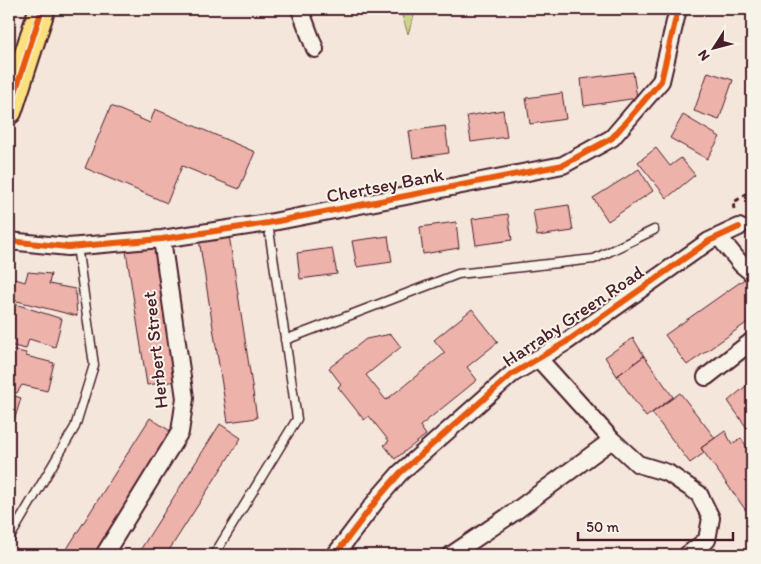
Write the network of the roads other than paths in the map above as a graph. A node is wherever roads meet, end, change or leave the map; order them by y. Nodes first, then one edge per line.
1 (42, 9) edge
2 (300, 9) edge
3 (678, 9) edge
4 (315, 49) dead end
5 (9, 111) edge
6 (268, 223) junction
7 (746, 225) edge
8 (654, 230) dead end
9 (718, 237) junction
10 (162, 239) junction
11 (9, 241) edge
12 (77, 246) junction
13 (752, 273) edge
14 (285, 340) junction
15 (752, 340) edge
16 (538, 358) junction
17 (706, 377) dead end
18 (612, 440) junction
19 (9, 539) edge
20 (104, 555) edge
21 (214, 555) edge
22 (335, 555) edge
23 (450, 555) edge
24 (686, 555) edge

1 - 5 main road
2 - 4 street
3 - 6 street, Chertsey Bank
6 - 10 street, Chertsey Bank
6 - 14 lane
7 - 9 street, Harraby Green Road
8 - 14 lane
9 - 13 street
9 - 16 street, Harraby Green Road
10 - 12 street, Chertsey Bank
10 - 20 street, Herbert Street
11 - 12 street, Chertsey Bank
12 - 19 lane
14 - 21 lane
15 - 17 street
16 - 18 street
16 - 22 street, Harraby Green Road
18 - 23 street
18 - 24 street

